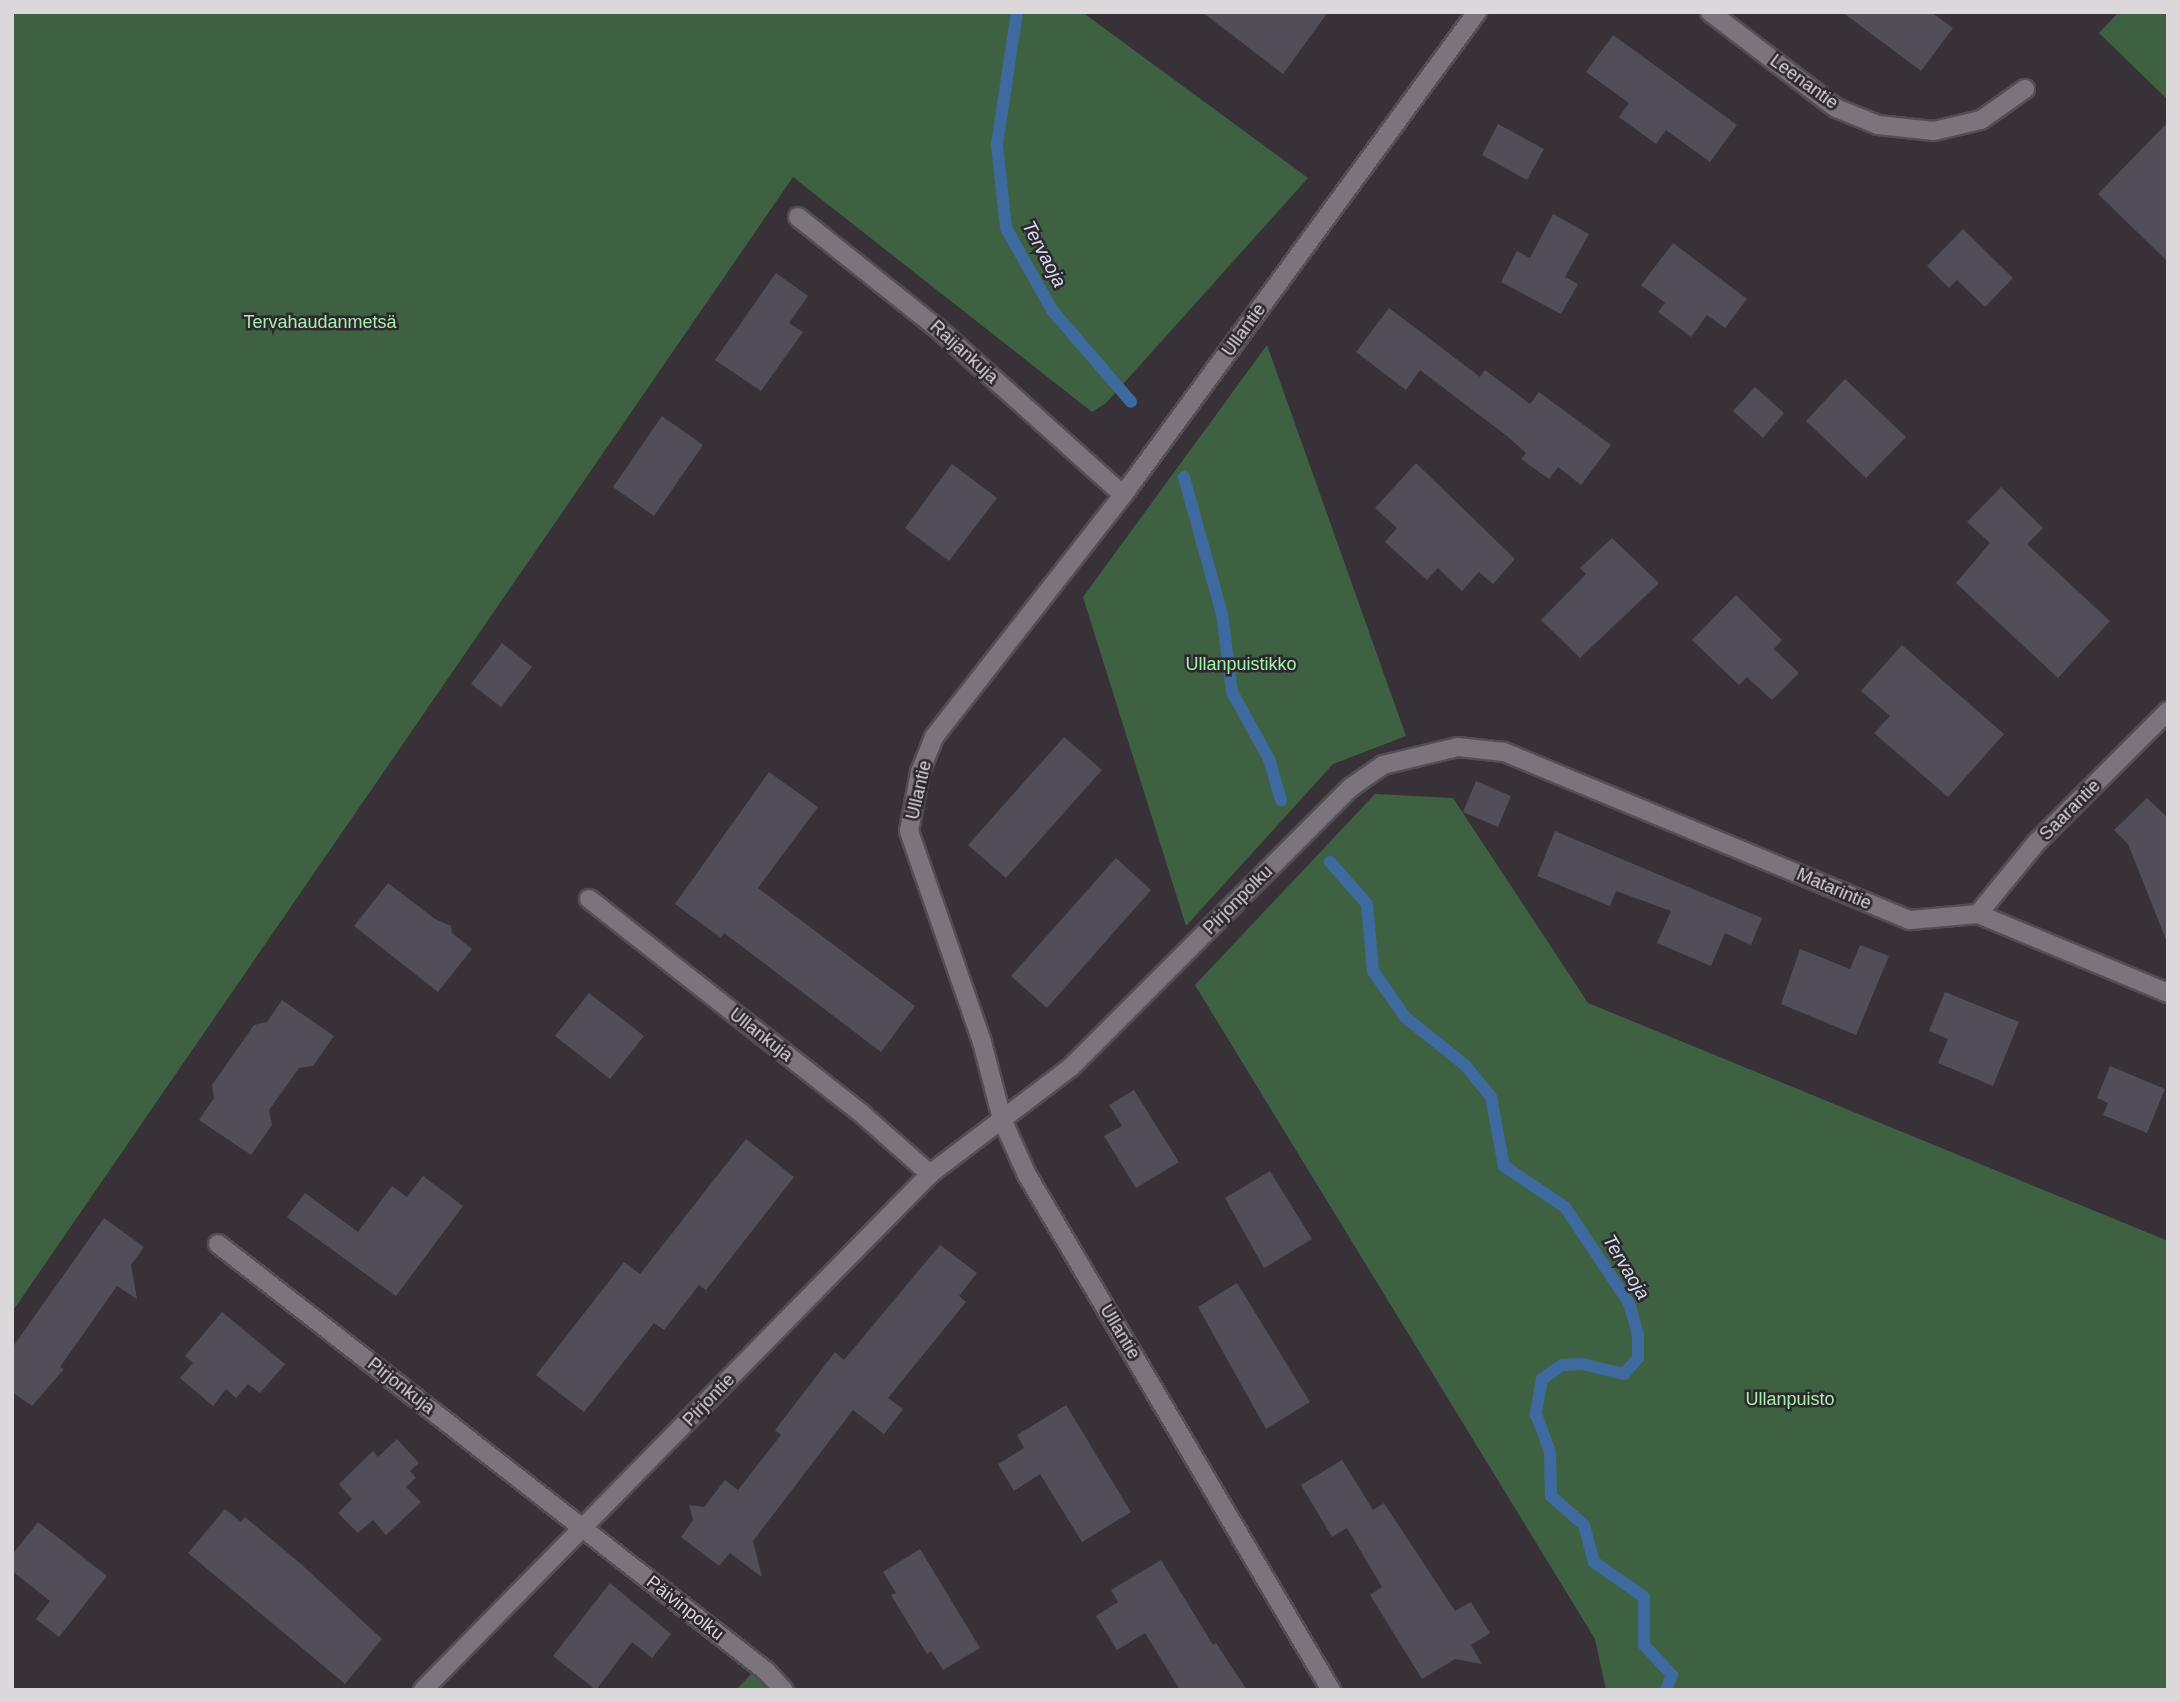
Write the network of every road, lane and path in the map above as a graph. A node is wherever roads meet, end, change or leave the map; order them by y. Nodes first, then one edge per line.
1 (1477, 12) edge
2 (1710, 12) edge
3 (2025, 89) dead end
4 (798, 217) dead end
5 (1123, 495) junction
6 (2168, 711) edge
7 (1504, 752) joint
8 (589, 899) dead end
9 (1978, 914) junction
10 (2168, 993) edge
11 (1002, 1119) junction
12 (930, 1174) junction
13 (218, 1244) dead end
14 (584, 1528) junction
15 (423, 1690) edge
16 (784, 1690) edge
17 (1331, 1690) edge

1 - 5 street, Ullantie
2 - 3 street, Leenantie
4 - 5 street, Raijankuja
5 - 11 street, Ullantie
6 - 9 street, Saarantie
7 - 9 street, Matarintie
7 - 11 street, Pirjonpolku
8 - 12 street, Ullankuja
9 - 10 street, Matarintie
11 - 12 street, Pirjontie
11 - 17 street, Ullantie
12 - 14 street, Pirjontie
13 - 14 street, Pirjonkuja
14 - 15 street, Pirjontie
14 - 16 street, Päivinpolku

